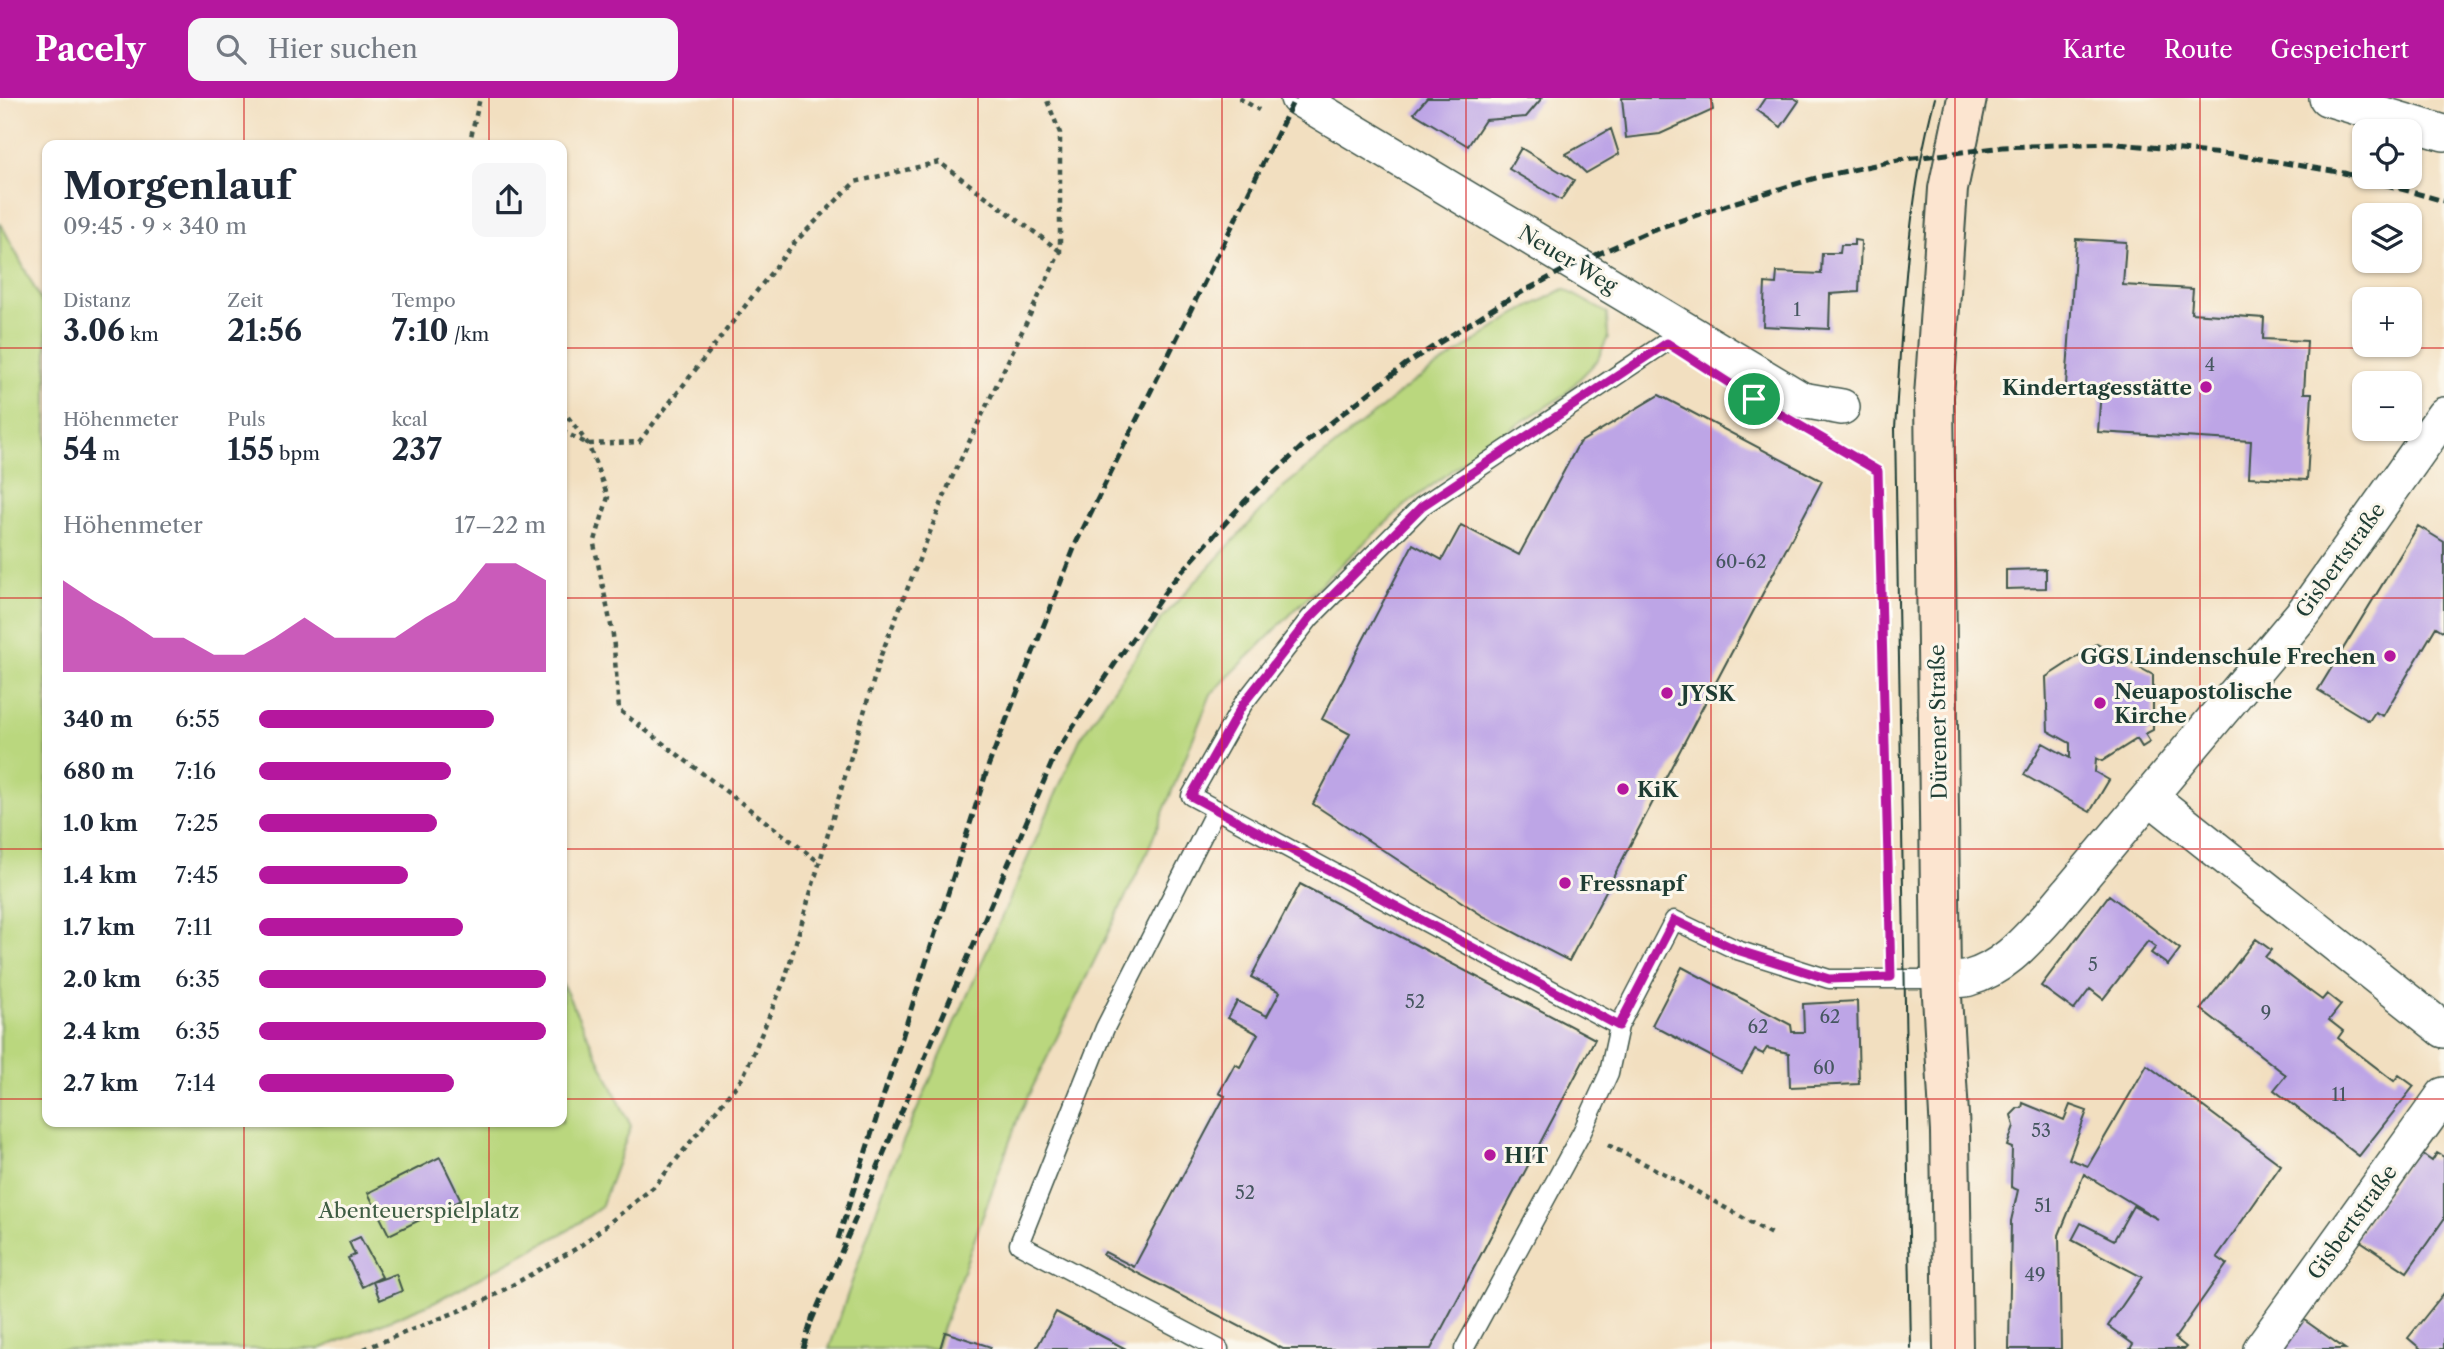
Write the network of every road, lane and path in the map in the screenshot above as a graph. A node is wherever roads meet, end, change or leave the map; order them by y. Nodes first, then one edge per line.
1 (480, 98) edge
2 (1046, 98) edge
3 (1239, 98) edge
4 (1298, 98) edge
5 (1967, 98) edge
6 (2326, 98) edge
7 (1268, 115) dead end
8 (2444, 133) edge
9 (470, 140) edge
10 (1060, 252) junction
11 (1686, 329) junction
12 (1842, 407) dead end
13 (2444, 415) edge
14 (567, 416) edge
15 (567, 433) edge
16 (589, 444) junction
17 (1832, 444) dead end
18 (2150, 797) junction
19 (1216, 809) junction
20 (819, 862) junction
21 (1891, 977) junction
22 (1941, 979) junction
23 (1619, 1026) junction
24 (2444, 1030) edge
25 (2444, 1095) edge
26 (1583, 1132) junction
27 (1773, 1235) dead end
28 (364, 1349) edge
29 (1219, 1349) edge
30 (1464, 1349) edge
31 (1953, 1349) edge
32 (2261, 1349) edge

1 - 9 path
2 - 10 path
3 - 7 path
4 - 11 street, Neuer Weg
5 - 22 main road, Dürener Straße
6 - 8 street
10 - 16 path
10 - 20 path
11 - 12 street, Neuer Weg
11 - 19 lane
13 - 18 street, Gisbertstraße
14 - 16 path
15 - 16 path
16 - 20 path
17 - 21 path
18 - 22 street, Gisbertstraße
18 - 24 street
19 - 23 lane
19 - 29 lane
20 - 28 path
21 - 22 lane
21 - 23 lane
22 - 31 main road, Dürener Straße
23 - 26 lane
25 - 32 street, Gisbertstraße
26 - 27 path
26 - 30 lane

